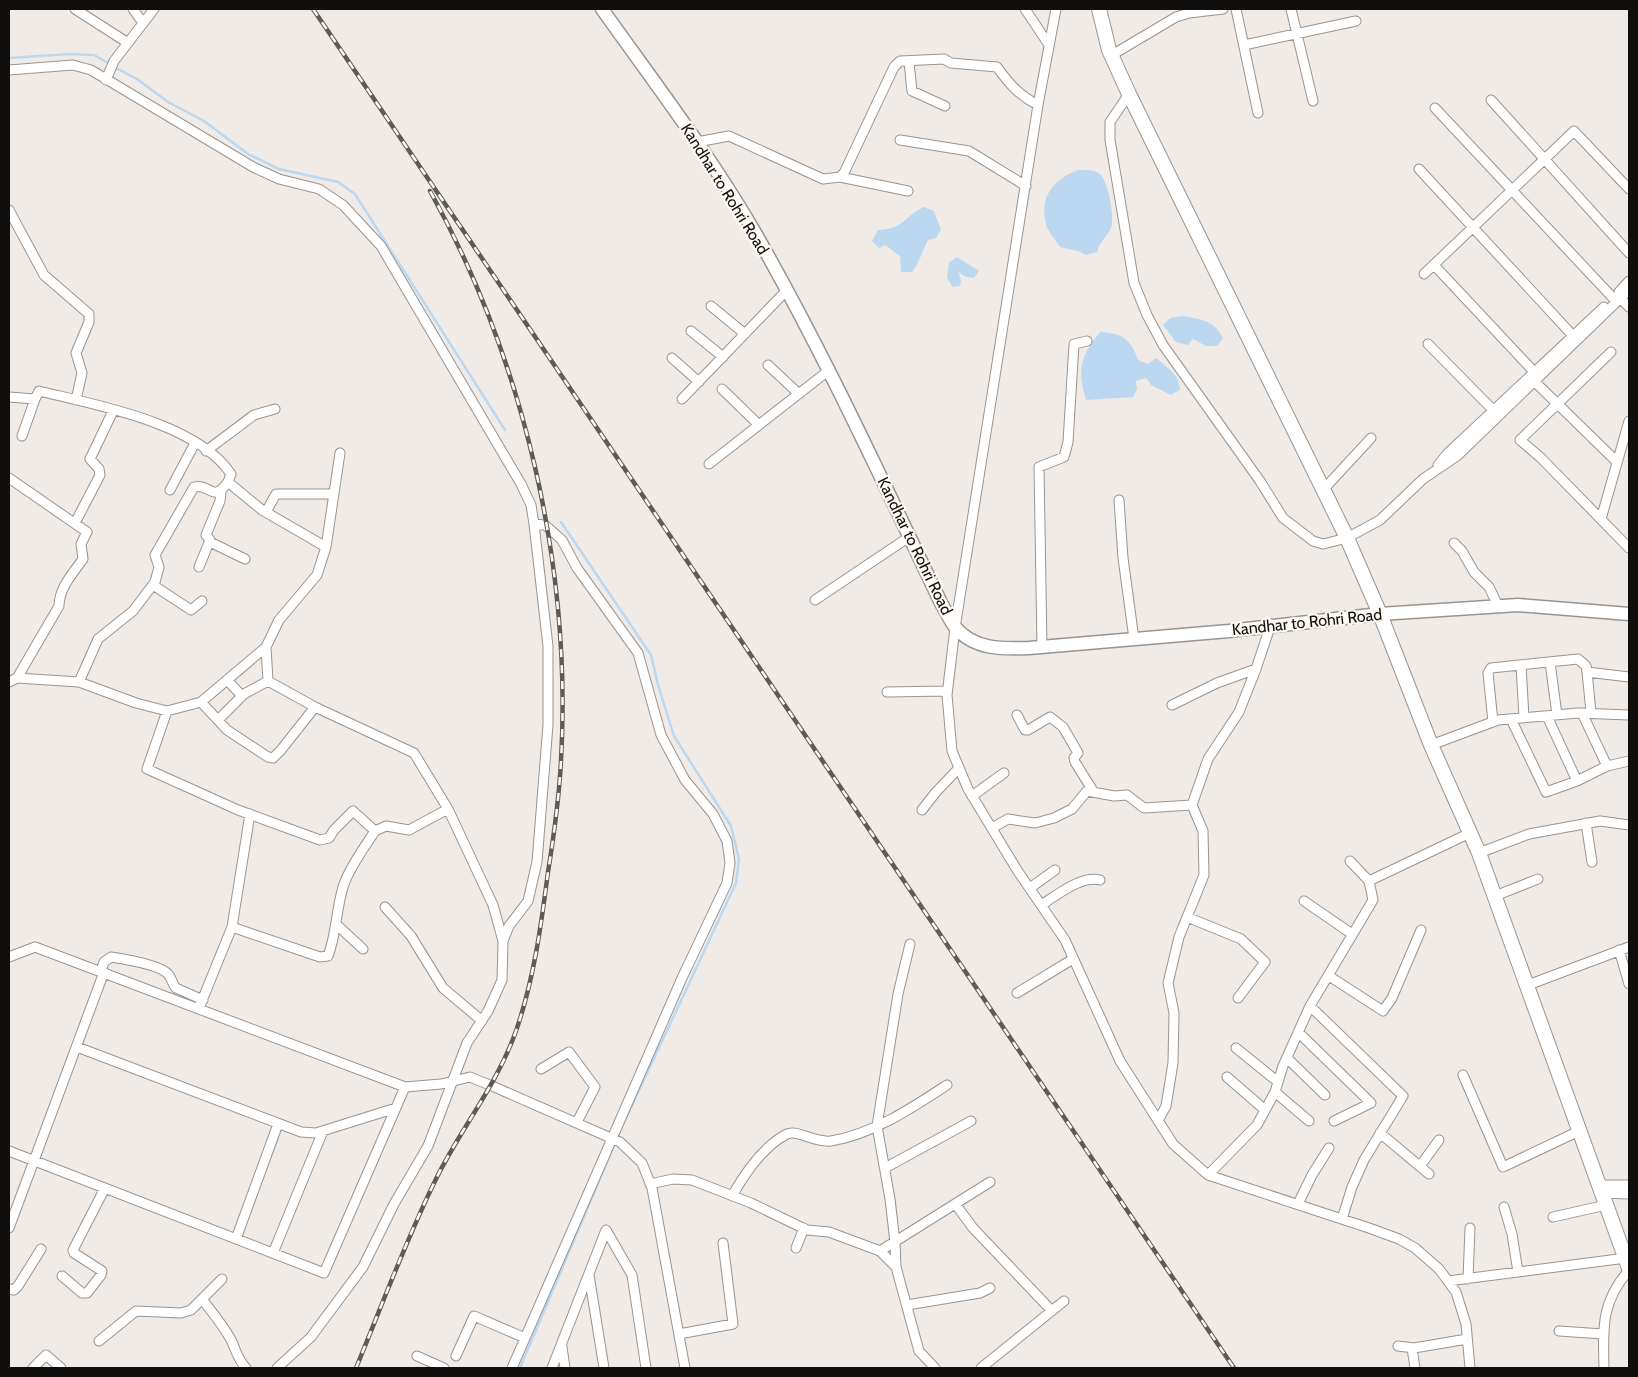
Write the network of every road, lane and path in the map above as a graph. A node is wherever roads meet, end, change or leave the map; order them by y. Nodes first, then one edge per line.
1 (75, 9) edge
2 (133, 9) edge
3 (154, 9) edge
4 (602, 9) edge
5 (1025, 9) edge
6 (1056, 9) edge
7 (1099, 9) edge
8 (1222, 9) edge
9 (1236, 9) edge
10 (1291, 9) edge
11 (1356, 21) dead end
12 (143, 23) junction
13 (1297, 33) junction
14 (128, 43) junction
15 (1244, 44) junction
16 (1049, 45) junction
17 (1112, 55) junction
18 (909, 62) junction
19 (9, 70) edge
20 (107, 76) junction
21 (1129, 94) junction
22 (1491, 100) dead end
23 (1313, 101) dead end
24 (1038, 105) junction
25 (944, 106) dead end
26 (1436, 108) dead end
27 (1258, 113) dead end
28 (900, 140) dead end
29 (697, 142) junction
30 (1544, 160) junction
31 (1419, 169) dead end
32 (840, 177) junction
33 (1026, 186) junction
34 (1629, 189) edge
35 (1512, 190) junction
36 (908, 191) dead end
37 (9, 210) edge
38 (1473, 228) junction
39 (1629, 253) edge
40 (1434, 264) junction
41 (1424, 274) dead end
42 (1629, 281) edge
43 (787, 290) junction
44 (1629, 290) edge
45 (1617, 298) junction
46 (711, 306) dead end
47 (1629, 307) edge
48 (691, 331) dead end
49 (745, 334) junction
50 (1575, 338) junction
51 (1087, 341) dead end
52 (1428, 344) dead end
53 (1611, 352) dead end
54 (672, 358) dead end
55 (723, 358) junction
56 (768, 365) dead end
57 (828, 371) junction
58 (1536, 377) junction
59 (699, 382) junction
60 (722, 389) dead end
61 (799, 394) junction
62 (9, 397) edge
63 (34, 399) junction
64 (682, 399) dead end
65 (76, 400) junction
66 (1558, 404) junction
67 (274, 409) dead end
68 (113, 411) junction
69 (1496, 413) junction
70 (1629, 421) edge
71 (758, 425) junction
72 (22, 436) dead end
73 (1371, 438) dead end
74 (195, 443) junction
75 (206, 451) junction
76 (340, 453) dead end
77 (1617, 462) junction
78 (709, 464) dead end
79 (9, 478) edge
80 (228, 482) junction
81 (170, 490) dead end
82 (1323, 490) junction
83 (221, 492) junction
84 (334, 494) junction
85 (1119, 500) dead end
86 (266, 512) junction
87 (1601, 519) junction
88 (75, 523) junction
89 (534, 524) junction
90 (909, 537) junction
91 (1347, 538) junction
92 (210, 542) junction
93 (1454, 543) dead end
94 (326, 547) junction
95 (1629, 548) edge
96 (245, 559) dead end
97 (199, 567) dead end
98 (153, 586) junction
99 (815, 600) dead end
100 (202, 601) dead end
101 (1498, 606) junction
102 (1629, 613) edge
103 (1380, 614) junction
104 (1270, 624) junction
105 (955, 628) junction
106 (1134, 639) junction
107 (266, 647) junction
108 (1042, 647) junction
109 (1550, 662) junction
110 (1521, 665) junction
111 (1256, 669) junction
112 (1587, 672) junction
113 (1629, 676) edge
114 (13, 680) edge
115 (227, 680) junction
116 (268, 681) junction
117 (79, 682) junction
118 (947, 691) junction
119 (887, 692) dead end
120 (242, 696) junction
121 (201, 702) junction
122 (1172, 705) dead end
123 (315, 707) junction
124 (167, 711) junction
125 (1587, 712) junction
126 (1629, 714) edge
127 (1017, 715) dead end
128 (1557, 715) junction
129 (1547, 716) junction
130 (1524, 718) junction
131 (1511, 719) junction
132 (218, 720) junction
133 (1493, 722) junction
134 (1431, 746) junction
135 (1629, 761) edge
136 (1607, 766) junction
137 (959, 768) junction
138 (1004, 773) dead end
139 (1577, 781) junction
140 (1093, 791) junction
141 (972, 796) junction
142 (1192, 805) junction
143 (448, 809) junction
144 (922, 810) dead end
145 (250, 814) junction
146 (1586, 823) junction
147 (1629, 825) edge
148 (992, 828) junction
149 (375, 831) junction
150 (1470, 833) junction
151 (1479, 852) junction
152 (1350, 861) dead end
153 (1592, 862) dead end
154 (1055, 870) dead end
155 (1538, 879) dead end
156 (1100, 880) dead end
157 (1370, 881) junction
158 (1030, 888) junction
159 (1495, 896) junction
160 (1304, 901) dead end
161 (1041, 905) junction
162 (385, 906) dead end
163 (1187, 917) junction
164 (336, 924) junction
165 (232, 927) junction
166 (1421, 930) dead end
167 (1352, 934) junction
168 (503, 941) junction
169 (910, 944) dead end
170 (1629, 947) edge
171 (363, 949) dead end
172 (1619, 950) junction
173 (9, 957) edge
174 (1073, 959) junction
175 (102, 971) junction
176 (1328, 976) junction
177 (1629, 984) edge
178 (1528, 985) junction
179 (1017, 993) dead end
180 (1238, 998) dead end
181 (201, 1004) junction
182 (1310, 1006) junction
183 (482, 1021) junction
184 (1298, 1032) junction
185 (76, 1046) junction
186 (1236, 1048) dead end
187 (1287, 1058) junction
188 (541, 1070) dead end
189 (1463, 1075) dead end
190 (1227, 1077) dead end
191 (452, 1081) junction
192 (1278, 1082) junction
193 (947, 1085) dead end
194 (406, 1087) junction
195 (1275, 1092) junction
196 (1325, 1095) dead end
197 (396, 1108) junction
198 (1265, 1110) junction
199 (971, 1121) dead end
200 (1158, 1121) junction
201 (1309, 1121) dead end
202 (577, 1122) junction
203 (1334, 1122) dead end
204 (278, 1124) junction
205 (877, 1126) junction
206 (323, 1131) junction
207 (1579, 1131) junction
208 (1380, 1133) junction
209 (616, 1139) junction
210 (1439, 1140) dead end
211 (1329, 1148) dead end
212 (9, 1151) edge
213 (35, 1160) junction
214 (1420, 1166) junction
215 (885, 1168) junction
216 (1430, 1174) dead end
217 (1208, 1175) junction
218 (990, 1182) dead end
219 (650, 1184) junction
220 (1629, 1184) edge
221 (105, 1188) junction
222 (1602, 1194) junction
223 (1629, 1194) edge
224 (732, 1196) junction
225 (1298, 1204) junction
226 (956, 1205) junction
227 (1504, 1207) dead end
228 (1553, 1217) dead end
229 (1342, 1219) junction
230 (9, 1228) edge
231 (804, 1228) junction
232 (1470, 1228) dead end
233 (236, 1239) junction
234 (896, 1242) junction
235 (723, 1243) dead end
236 (796, 1248) dead end
237 (42, 1249) dead end
238 (880, 1252) junction
239 (273, 1253) junction
240 (1628, 1265) edge
241 (896, 1267) junction
242 (1518, 1272) junction
243 (589, 1273) junction
244 (62, 1276) dead end
245 (222, 1279) dead end
246 (1468, 1279) junction
247 (1448, 1281) junction
248 (990, 1288) dead end
249 (9, 1289) edge
250 (202, 1300) junction
251 (1064, 1301) dead end
252 (907, 1305) junction
253 (1052, 1311) junction
254 (1559, 1332) dead end
255 (678, 1334) junction
256 (1603, 1334) junction
257 (525, 1338) junction
258 (1468, 1339) junction
259 (99, 1341) dead end
260 (561, 1344) junction
261 (1398, 1346) dead end
262 (1412, 1348) junction
263 (417, 1356) dead end
264 (456, 1356) dead end
265 (33, 1368) edge
266 (60, 1368) edge
267 (246, 1368) edge
268 (276, 1368) edge
269 (444, 1368) edge
270 (512, 1368) edge
271 (552, 1368) edge
272 (564, 1368) edge
273 (604, 1368) edge
274 (646, 1368) edge
275 (685, 1368) edge
276 (935, 1368) edge
277 (982, 1368) edge
278 (1415, 1368) edge
279 (1470, 1368) edge
280 (1604, 1368) edge

1 - 14 street
2 - 12 street
3 - 12 street
4 - 29 street, Kandhar to Rohri Road
5 - 16 street
6 - 16 street
7 - 17 main road
8 - 17 street
9 - 15 street
10 - 13 street
11 - 13 street
12 - 14 street
13 - 15 street
13 - 23 street
14 - 20 street
15 - 27 street
16 - 24 street
17 - 21 main road
18 - 24 street
18 - 25 street
18 - 32 street
19 - 20 street
20 - 89 street
21 - 82 main road
21 - 91 street
22 - 30 street
24 - 33 street
26 - 35 street
28 - 33 street
29 - 32 street
29 - 43 street, Kandhar to Rohri Road
30 - 34 street
30 - 35 street
30 - 39 street
31 - 38 street
32 - 36 street
33 - 105 street
35 - 38 street
35 - 45 street
37 - 65 street
38 - 40 street
38 - 50 street
40 - 41 street
40 - 58 street
42 - 45 street
43 - 49 street
43 - 57 street, Kandhar to Rohri Road
44 - 45 street
45 - 47 street
45 - 50 street
46 - 49 street
48 - 55 street
49 - 55 street
50 - 58 street
51 - 108 street
52 - 69 street
53 - 66 street
54 - 59 street
55 - 59 street
56 - 61 street
57 - 61 street
57 - 90 street, Kandhar to Rohri Road
58 - 66 street
58 - 69 street
59 - 64 street
60 - 71 street
61 - 71 street
62 - 63 street
63 - 65 street
63 - 72 street
65 - 68 street
66 - 77 street
66 - 87 street
67 - 75 street
68 - 74 street
68 - 88 street
69 - 91 street
70 - 77 street
71 - 78 street
73 - 82 street
74 - 75 street
74 - 81 street
75 - 80 street
76 - 84 street
77 - 87 street
79 - 88 street
80 - 83 street
80 - 86 street
82 - 91 main road
83 - 92 street
83 - 98 street
84 - 86 street
84 - 94 street
85 - 106 street
86 - 94 street
87 - 95 street
88 - 114 street
89 - 168 street
89 - 209 street
90 - 99 street
90 - 105 street, Kandhar to Rohri Road
91 - 103 main road
92 - 96 street
92 - 97 street
93 - 101 street
94 - 107 street
98 - 100 street
98 - 117 street
101 - 102 street, Kandhar to Rohri Road
101 - 103 street, Kandhar to Rohri Road
103 - 104 street, Kandhar to Rohri Road
103 - 134 main road
104 - 106 street, Kandhar to Rohri Road
104 - 111 street
105 - 108 street, Kandhar to Rohri Road
105 - 118 street
106 - 108 street, Kandhar to Rohri Road
107 - 115 street
107 - 116 street
109 - 110 street
109 - 112 street
109 - 128 street
110 - 130 street
110 - 133 street
111 - 122 street
111 - 142 street
112 - 113 street
112 - 125 street
114 - 117 street
115 - 120 street
115 - 121 street
116 - 120 street
116 - 123 street
117 - 124 street
118 - 119 street
118 - 137 street
120 - 132 street
121 - 124 street
121 - 132 street
123 - 132 street
123 - 143 street
124 - 145 street
125 - 126 street
125 - 128 street
125 - 136 street
127 - 140 street
128 - 129 street
129 - 130 street
129 - 139 street
130 - 131 street
131 - 133 street
131 - 139 street
133 - 134 street
134 - 150 main road
135 - 136 street
136 - 139 street
137 - 141 street
137 - 144 street
138 - 141 street
140 - 142 street
140 - 148 street
141 - 148 street
142 - 163 street
143 - 149 street
143 - 168 street
145 - 149 street
145 - 165 street
146 - 147 street
146 - 151 street
146 - 153 street
148 - 158 street
149 - 164 street
150 - 151 main road
150 - 157 street
151 - 159 main road
152 - 157 street
154 - 158 street
155 - 159 street
156 - 161 street
157 - 167 street
158 - 161 street
159 - 178 main road
160 - 167 street
161 - 174 street
162 - 183 street
163 - 180 street
163 - 200 street
164 - 165 street
164 - 171 street
165 - 181 street
166 - 176 street
167 - 176 street
168 - 183 street
169 - 205 street
170 - 172 street
172 - 177 street
172 - 178 street
173 - 175 street
174 - 179 street
174 - 200 street
175 - 181 street
175 - 181 street
175 - 185 street
176 - 182 street
178 - 207 main road
181 - 194 street
182 - 184 street
182 - 208 street
183 - 191 street
184 - 187 street
184 - 203 street
185 - 204 street
185 - 213 street
186 - 192 street
187 - 192 street
187 - 196 street
188 - 202 street
189 - 207 street
190 - 198 street
191 - 194 street
191 - 202 street
191 - 268 street
192 - 195 street
193 - 205 street
194 - 197 street
195 - 198 street
195 - 201 street
197 - 206 street
197 - 239 street
198 - 217 street
199 - 215 street
200 - 217 street
202 - 209 street
204 - 206 street
204 - 233 street
205 - 215 street
205 - 224 street
206 - 239 street
207 - 222 main road
208 - 214 street
208 - 229 street
209 - 219 street
209 - 257 street
210 - 214 street
211 - 225 street
212 - 213 street
213 - 221 street
213 - 230 street
214 - 216 street
215 - 234 street
217 - 225 street
218 - 226 street
219 - 224 street
219 - 255 street
220 - 222 street
221 - 233 street
221 - 244 street
222 - 223 street
222 - 228 street
222 - 240 main road
224 - 231 street
225 - 229 street
226 - 234 street
226 - 253 street
227 - 242 street
229 - 247 street
231 - 236 street
231 - 238 street
232 - 246 street
233 - 239 street
234 - 238 street
234 - 241 street
235 - 255 street
237 - 249 street
238 - 241 street
240 - 242 street
240 - 256 street
241 - 252 street
242 - 246 street
243 - 260 street
243 - 273 street
243 - 274 street
245 - 250 street
246 - 247 street
247 - 258 street
248 - 252 street
250 - 259 street
250 - 267 street
251 - 253 street
252 - 276 street
253 - 277 street
254 - 256 street
255 - 275 street
256 - 280 street
257 - 264 street
257 - 270 street
258 - 262 street
258 - 279 street
260 - 271 street
260 - 272 street
261 - 262 street
262 - 278 street
263 - 269 street
265 - 266 street

